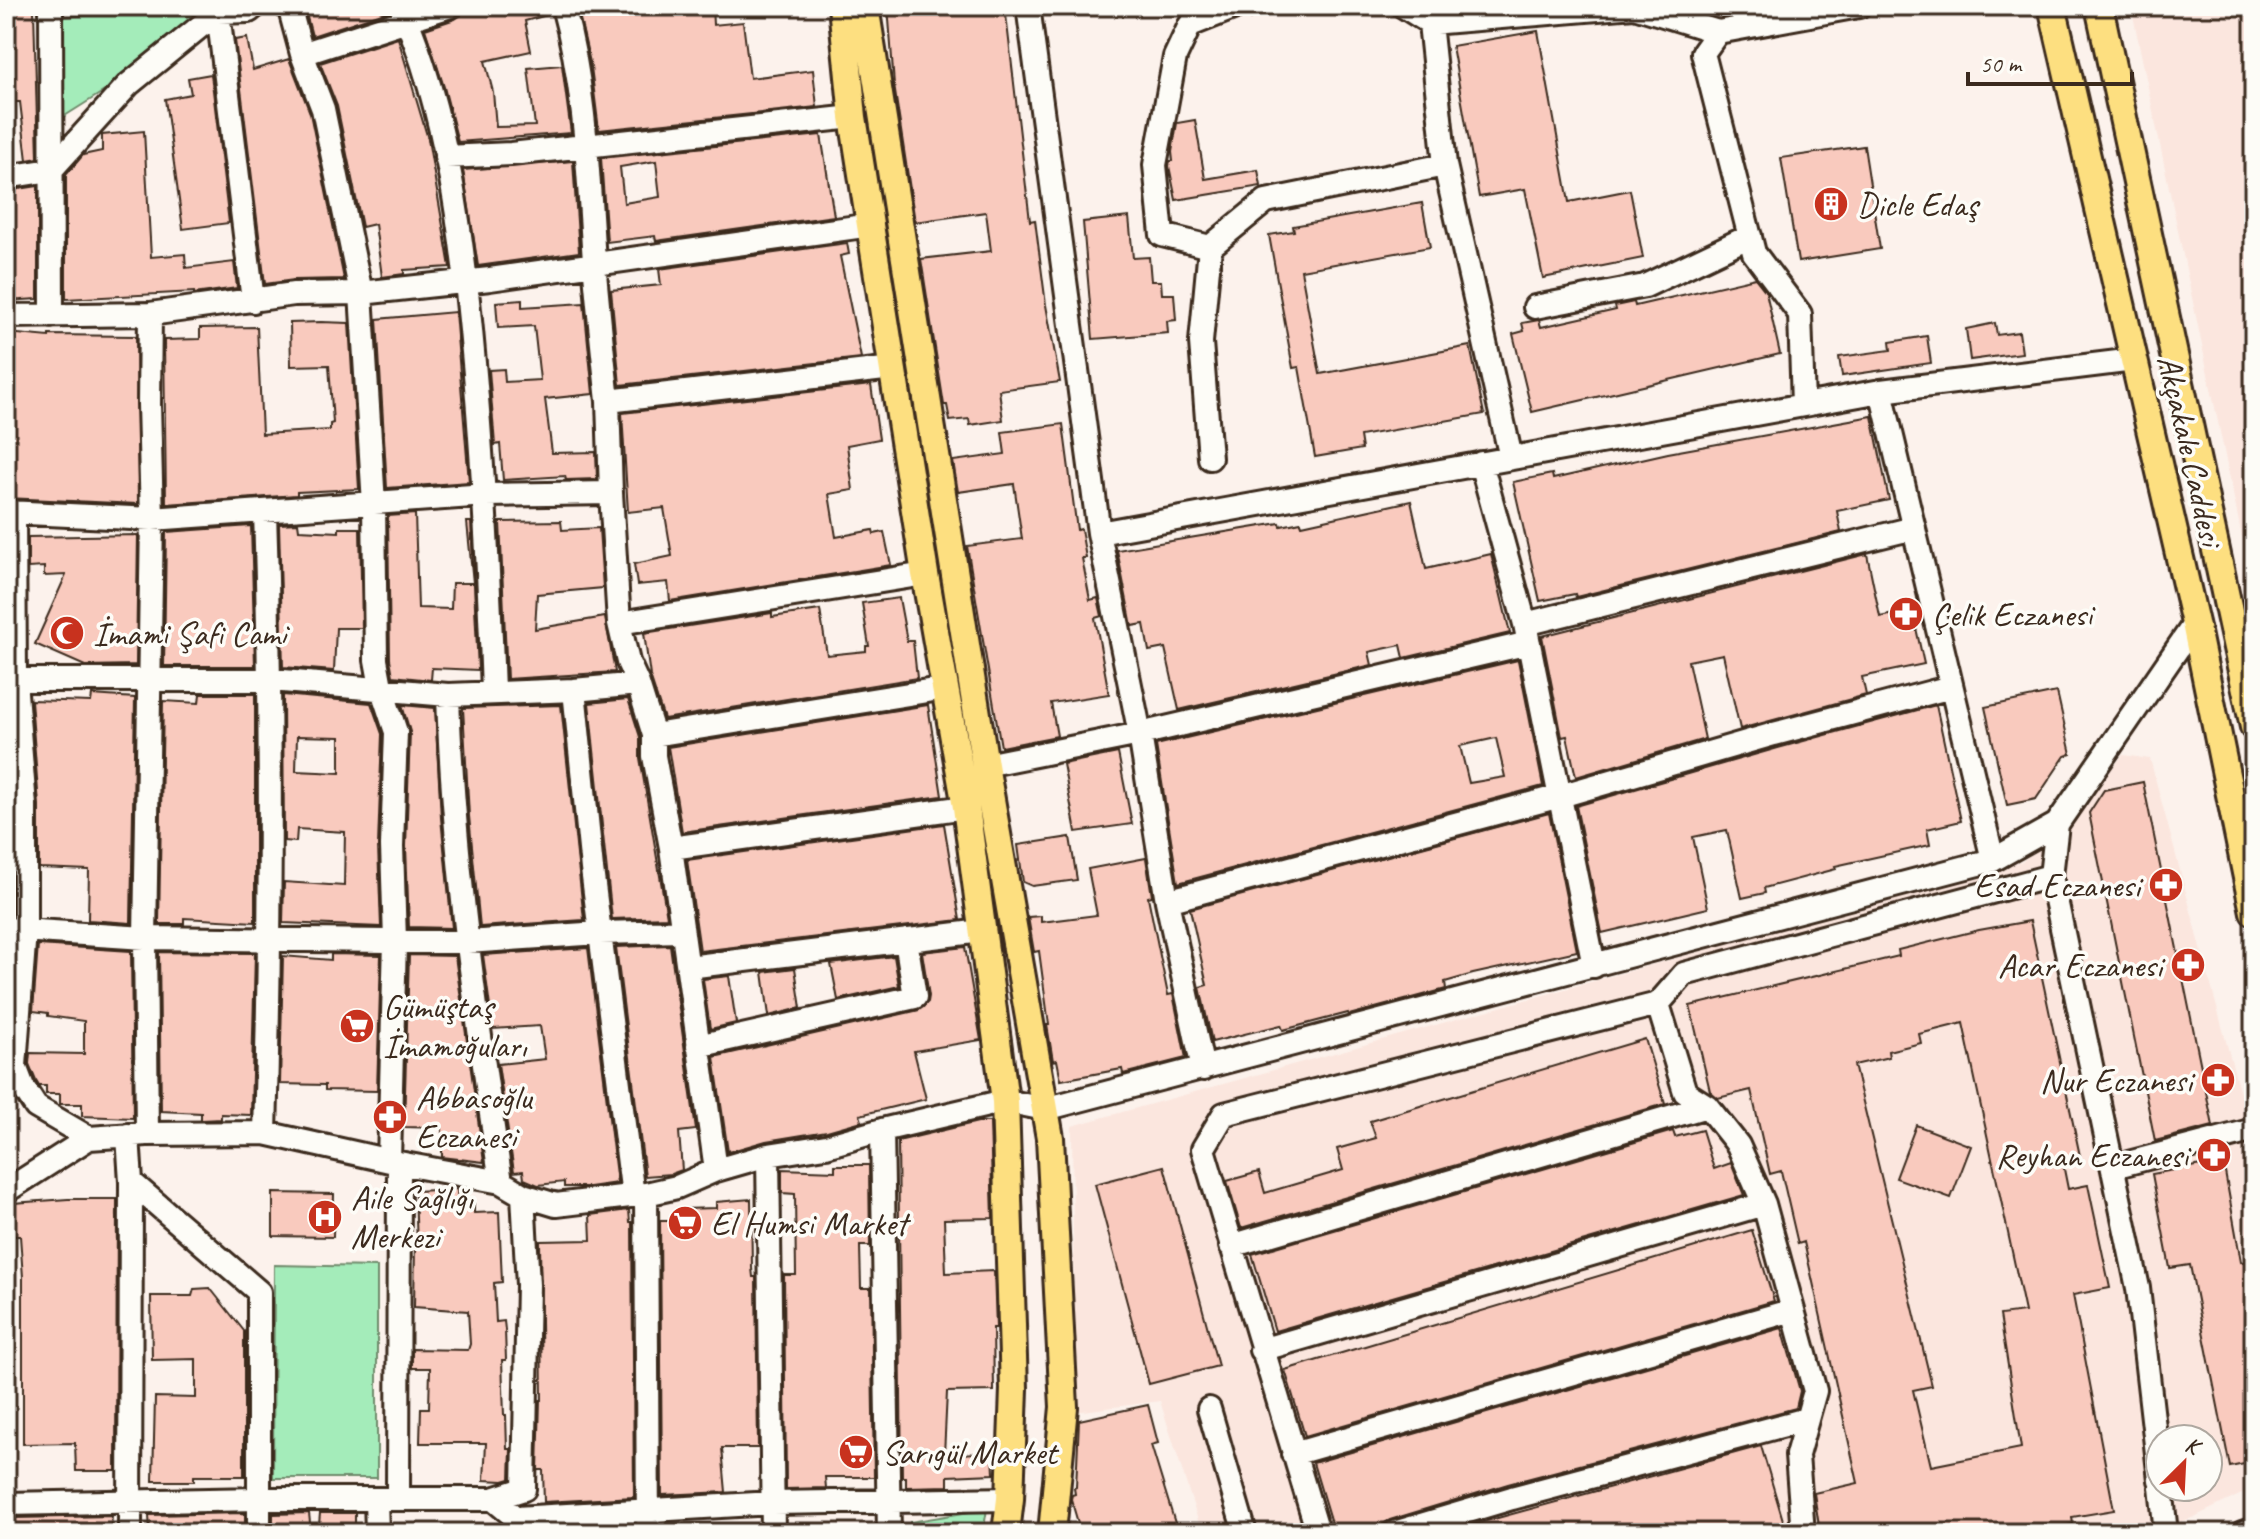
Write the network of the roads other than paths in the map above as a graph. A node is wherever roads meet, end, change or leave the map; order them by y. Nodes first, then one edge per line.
1 (51, 6) edge
2 (255, 6) edge
3 (289, 6) edge
4 (450, 6) edge
5 (563, 6) edge
6 (842, 6) edge
7 (865, 6) edge
8 (1028, 6) edge
9 (1246, 6) edge
10 (1403, 6) edge
11 (1859, 6) edge
12 (2052, 6) edge
13 (2099, 6) edge
14 (218, 12) junction
15 (404, 13) edge
16 (1430, 23) junction
17 (1718, 32) junction
18 (302, 54) junction
19 (853, 117) junction
20 (588, 145) junction
21 (446, 157) junction
22 (1445, 165) junction
23 (51, 170) junction
24 (6, 177) edge
25 (871, 225) junction
26 (1750, 236) junction
27 (1210, 247) junction
28 (594, 263) junction
29 (467, 280) junction
30 (361, 293) junction
31 (253, 301) junction
32 (1535, 307) dead end
33 (150, 314) junction
34 (6, 316) edge
35 (52, 316) junction
36 (2134, 360) junction
37 (893, 368) junction
38 (1881, 391) junction
39 (608, 401) junction
40 (1803, 405) junction
41 (1210, 458) dead end
42 (1511, 458) junction
43 (1481, 463) junction
44 (611, 493) junction
45 (486, 495) junction
46 (374, 504) junction
47 (10, 512) edge
48 (265, 512) junction
49 (152, 519) junction
50 (1914, 528) junction
51 (1099, 533) junction
52 (925, 574) junction
53 (619, 623) junction
54 (2195, 623) junction
55 (1527, 634) junction
56 (151, 678) junction
57 (11, 680) edge
58 (271, 680) junction
59 (638, 684) junction
60 (381, 687) junction
61 (1951, 687) junction
62 (946, 688) junction
63 (574, 690) junction
64 (493, 691) junction
65 (448, 695) junction
66 (2254, 727) edge
67 (1140, 734) junction
68 (654, 735) junction
69 (985, 765) junction
70 (1560, 796) junction
71 (966, 807) junction
72 (2057, 824) junction
73 (671, 848) junction
74 (1993, 860) junction
75 (2051, 876) junction
76 (1167, 901) junction
77 (2254, 912) edge
78 (15, 930) edge
79 (681, 931) junction
80 (982, 931) junction
81 (600, 933) junction
82 (145, 938) junction
83 (271, 938) junction
84 (906, 940) junction
85 (395, 941) junction
86 (467, 942) junction
87 (1594, 966) junction
88 (688, 967) junction
89 (1658, 1004) junction
90 (698, 1046) junction
91 (1203, 1069) junction
92 (1005, 1101) junction
93 (1707, 1106) junction
94 (1045, 1109) junction
95 (882, 1130) junction
96 (2254, 1130) edge
97 (265, 1133) junction
98 (138, 1134) junction
99 (89, 1138) junction
100 (768, 1155) junction
101 (394, 1162) junction
102 (2113, 1167) junction
103 (716, 1170) junction
104 (131, 1182) junction
105 (501, 1182) junction
106 (6, 1191) edge
107 (523, 1195) junction
108 (639, 1195) junction
109 (1764, 1204) junction
110 (1231, 1246) junction
111 (1793, 1310) junction
112 (1261, 1350) junction
113 (1209, 1409) dead end
114 (1807, 1419) junction
115 (2153, 1423) edge
116 (1293, 1454) junction
117 (259, 1499) junction
118 (387, 1499) junction
119 (493, 1499) junction
120 (887, 1499) junction
121 (1010, 1499) junction
122 (128, 1501) junction
123 (773, 1503) junction
124 (2163, 1503) edge
125 (6, 1504) edge
126 (648, 1522) edge
127 (516, 1526) edge
128 (2254, 1529) edge
129 (130, 1533) edge
130 (259, 1533) edge
131 (377, 1533) edge
132 (773, 1533) edge
133 (889, 1533) edge
134 (1006, 1533) edge
135 (1052, 1533) edge
136 (1245, 1533) edge
137 (1318, 1533) edge
138 (1394, 1533) edge
139 (1803, 1533) edge
140 (2166, 1533) edge
141 (2242, 1533) edge

1 - 23 street
2 - 14 street
3 - 18 street
4 - 15 street
5 - 20 street
6 - 19 main road
7 - 69 main road
8 - 51 street
9 - 27 street
10 - 16 street
11 - 17 street
12 - 36 main road, Akçakale Caddesi
13 - 66 main road, Akçakale Caddesi
14 - 23 street
14 - 31 street
15 - 18 street
15 - 21 street
16 - 17 street
16 - 22 street
17 - 26 street
18 - 30 street
19 - 20 street
19 - 25 main road
20 - 21 street
20 - 28 street
21 - 29 street
22 - 27 street
22 - 42 street
23 - 24 street
23 - 35 street
25 - 28 street
25 - 37 main road
26 - 32 street
26 - 40 street
27 - 41 street
28 - 29 street
28 - 39 street
29 - 30 street
29 - 45 street
30 - 31 street
30 - 46 street
31 - 33 street
33 - 35 street
33 - 49 street
34 - 35 street
36 - 38 street
36 - 54 main road, Akçakale Caddesi
37 - 39 street
37 - 52 main road
38 - 40 street
38 - 50 street
39 - 44 street
40 - 42 street
42 - 43 street
43 - 51 street
43 - 55 street
44 - 45 street
44 - 53 street
45 - 46 street
45 - 64 street
46 - 48 street
46 - 60 street
47 - 49 street
47 - 57 street
48 - 49 street
48 - 58 street
49 - 56 street
50 - 55 street
50 - 61 street
51 - 67 street
52 - 53 street
52 - 62 main road
53 - 59 street
54 - 72 street
54 - 77 main road, Akçakale Caddesi
55 - 67 street
55 - 70 street
56 - 57 street
56 - 58 street
56 - 82 street
57 - 78 street
58 - 60 street
58 - 83 street
59 - 63 street
59 - 68 street
60 - 65 street
60 - 85 street
61 - 70 street
61 - 74 street
62 - 68 street
62 - 71 main road
63 - 64 street
63 - 81 street
64 - 65 street
65 - 86 street
67 - 69 street
67 - 76 street
68 - 73 street
69 - 94 main road
70 - 76 street
70 - 87 street
71 - 73 street
71 - 80 main road
72 - 74 street
72 - 75 street
73 - 79 street
74 - 87 street
75 - 89 street
75 - 102 street
76 - 91 street
78 - 82 street
78 - 99 street
79 - 81 street
79 - 88 street
80 - 84 street
80 - 92 main road
81 - 86 street
81 - 108 street
82 - 83 street
82 - 98 street
83 - 85 street
83 - 97 street
84 - 88 street
84 - 90 street
85 - 86 street
85 - 101 street
86 - 105 street
87 - 91 street
88 - 90 street
89 - 93 street
89 - 110 street
90 - 103 street
91 - 94 street
92 - 94 street
92 - 95 street
92 - 121 main road
93 - 109 street
93 - 110 street
94 - 135 main road
95 - 100 street
95 - 120 street
96 - 102 street
97 - 98 street
97 - 101 street
98 - 99 street
98 - 104 street
99 - 106 street
100 - 103 street
100 - 123 street
101 - 105 street
101 - 118 street
102 - 115 street
103 - 108 street
104 - 117 street
104 - 122 street
105 - 107 street
107 - 108 street
107 - 119 street
108 - 126 street
109 - 111 street
109 - 112 street
110 - 112 street
111 - 114 street
111 - 116 street
112 - 116 street
113 - 136 street
114 - 138 street
114 - 139 street
116 - 137 street
117 - 118 street
117 - 122 street
117 - 130 street
118 - 119 street
118 - 131 street
119 - 127 street
120 - 121 street
120 - 123 street
120 - 133 street
121 - 134 main road
122 - 125 street
122 - 129 street
123 - 126 street
123 - 132 street
124 - 140 street
126 - 127 street
128 - 141 street

